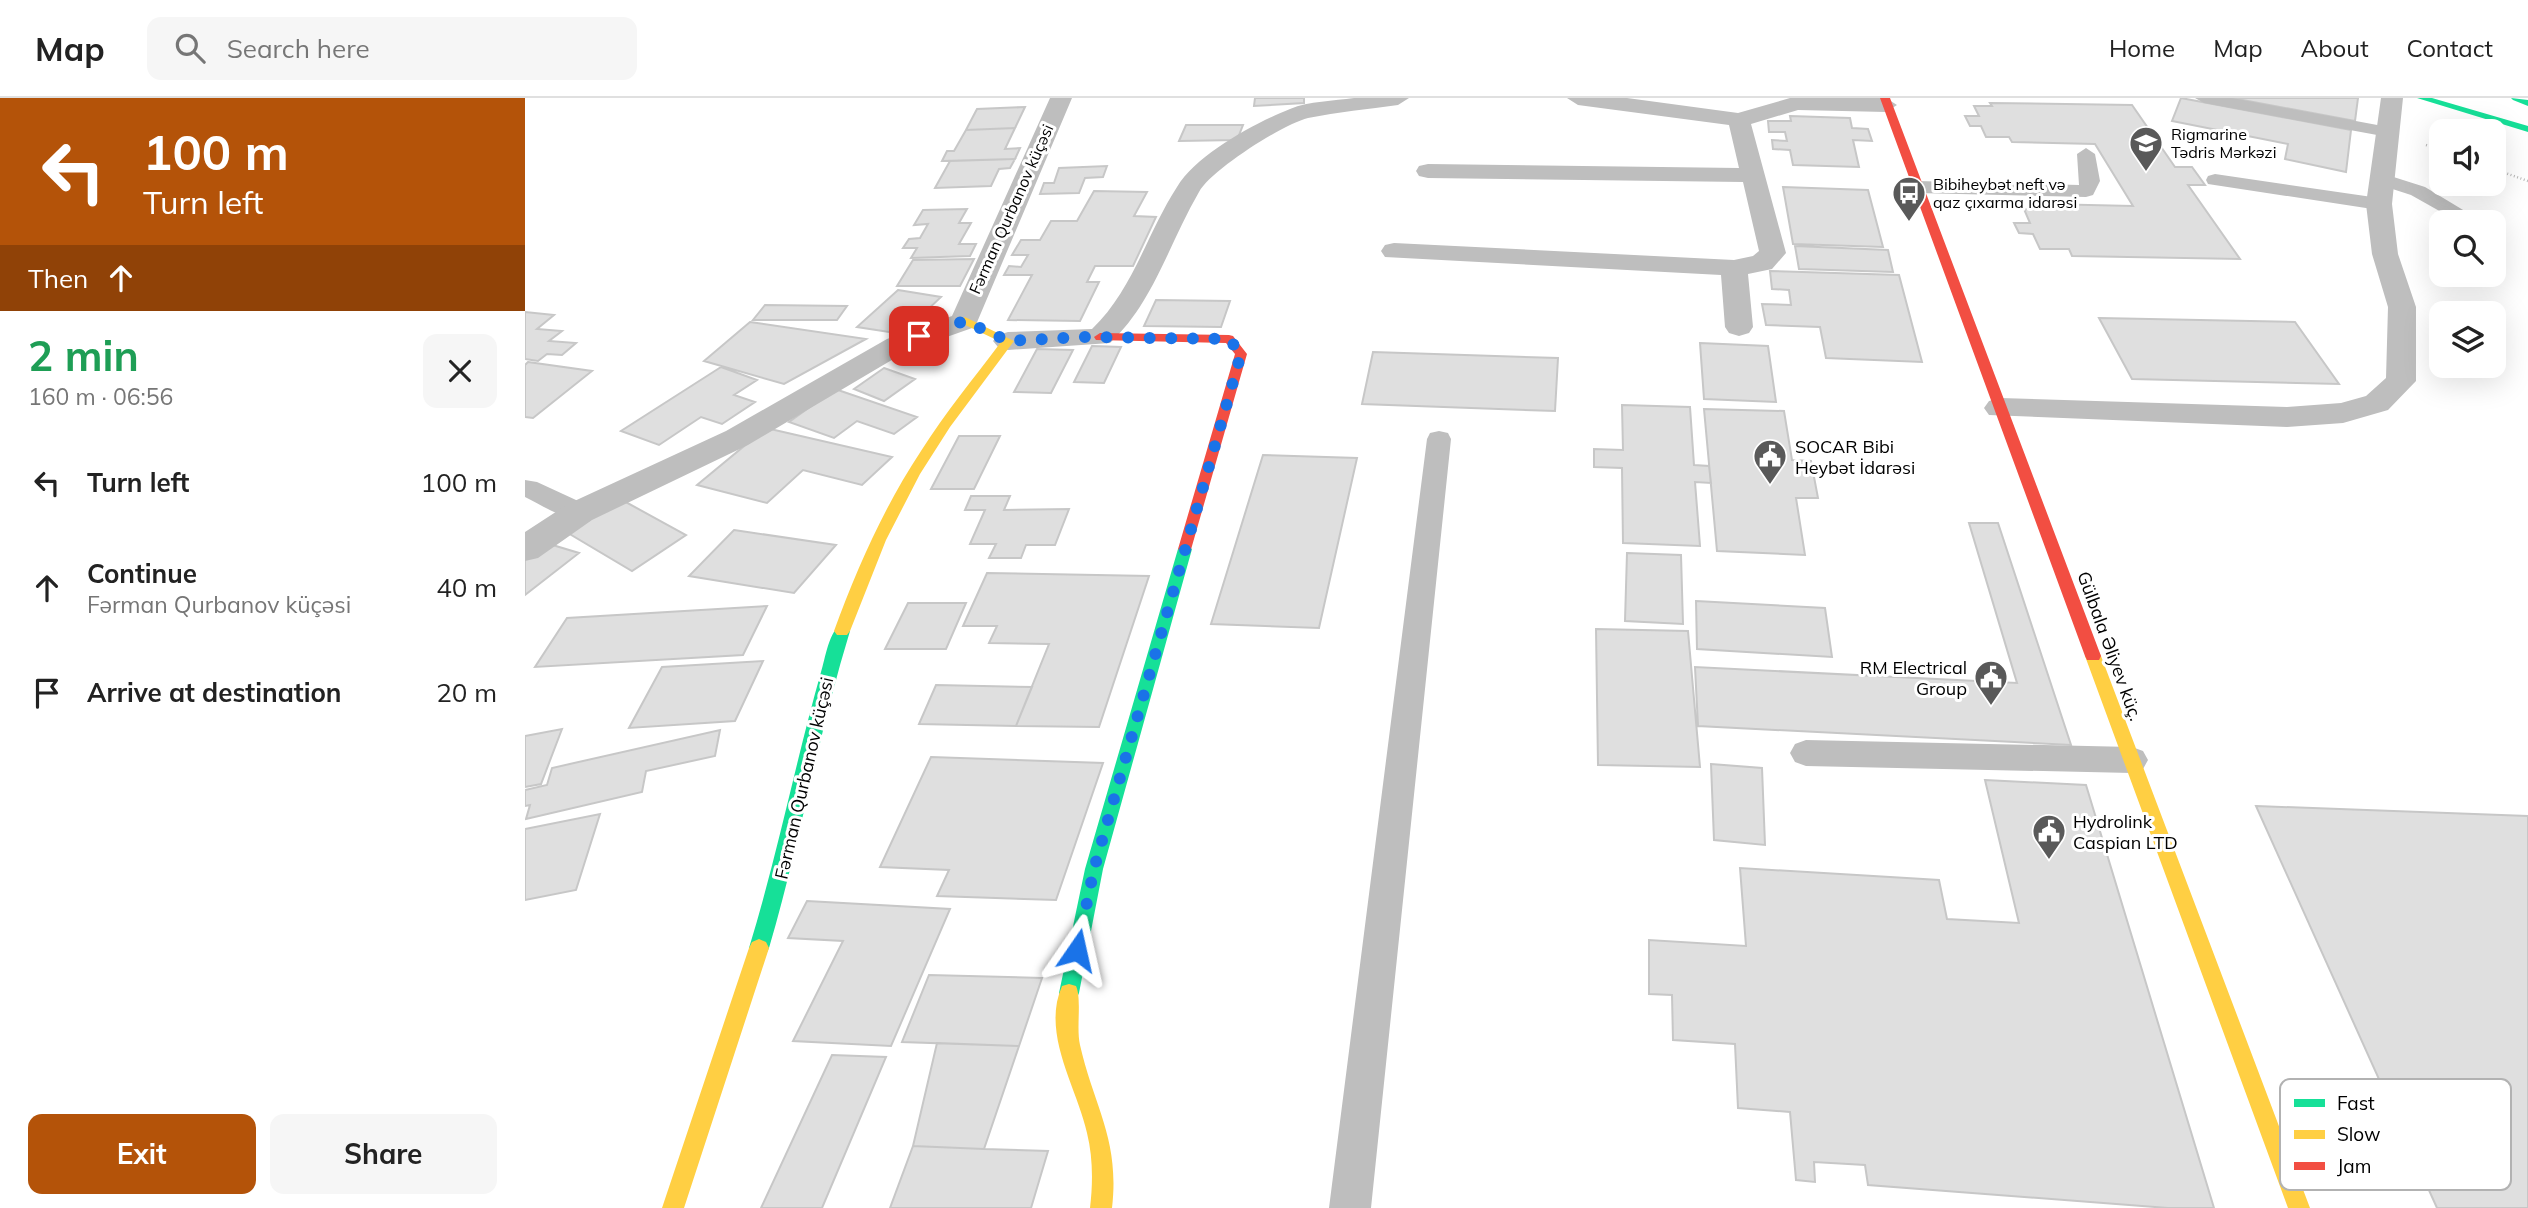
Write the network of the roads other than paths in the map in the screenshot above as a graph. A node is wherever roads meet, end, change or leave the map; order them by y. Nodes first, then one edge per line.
1 (1061, 98) edge
2 (1398, 98) edge
3 (1578, 98) edge
4 (2204, 98) edge
5 (2392, 98) edge
6 (2422, 98) edge
7 (1886, 102) edge
8 (1739, 120) junction
9 (2528, 129) edge
10 (2388, 132) junction
11 (2086, 153) dead end
12 (1428, 171) dead end
13 (1753, 175) junction
14 (2215, 180) dead end
15 (1917, 187) junction
16 (2380, 192) junction
17 (2452, 210) edge
18 (1394, 251) dead end
19 (1734, 268) junction
20 (965, 321) junction
21 (1739, 327) dead end
22 (1100, 337) junction
23 (1008, 341) junction
24 (2000, 408) junction
25 (1439, 439) dead end
26 (528, 488) dead end
27 (580, 512) junction
28 (525, 549) edge
29 (1806, 753) dead end
30 (2132, 760) junction
31 (2280, 1157) edge
32 (2292, 1190) edge
33 (673, 1208) edge
34 (1101, 1208) edge
35 (1350, 1208) edge
36 (2299, 1208) edge

1 - 20 street, Fərman Qurbanov küçəsi
2 - 22 street
3 - 8 street
4 - 10 lane
5 - 10 street
6 - 9 street
7 - 8 street
7 - 15 street, Gülbala Əliyev küç.
8 - 13 street
10 - 16 street
11 - 15 lane
12 - 13 street
13 - 19 street
14 - 16 lane
15 - 24 street, Gülbala Əliyev küç.
16 - 17 lane
16 - 24 street
18 - 19 street
19 - 21 street
20 - 23 street
20 - 27 street
22 - 23 street
22 - 34 street
23 - 33 street, Fərman Qurbanov küçəsi
24 - 30 street, Gülbala Əliyev küç.
25 - 35 lane
26 - 27 lane
27 - 28 street
29 - 30 lane
30 - 31 street, Gülbala Əliyev küç.
32 - 36 street, Gülbala Əliyev küç.

